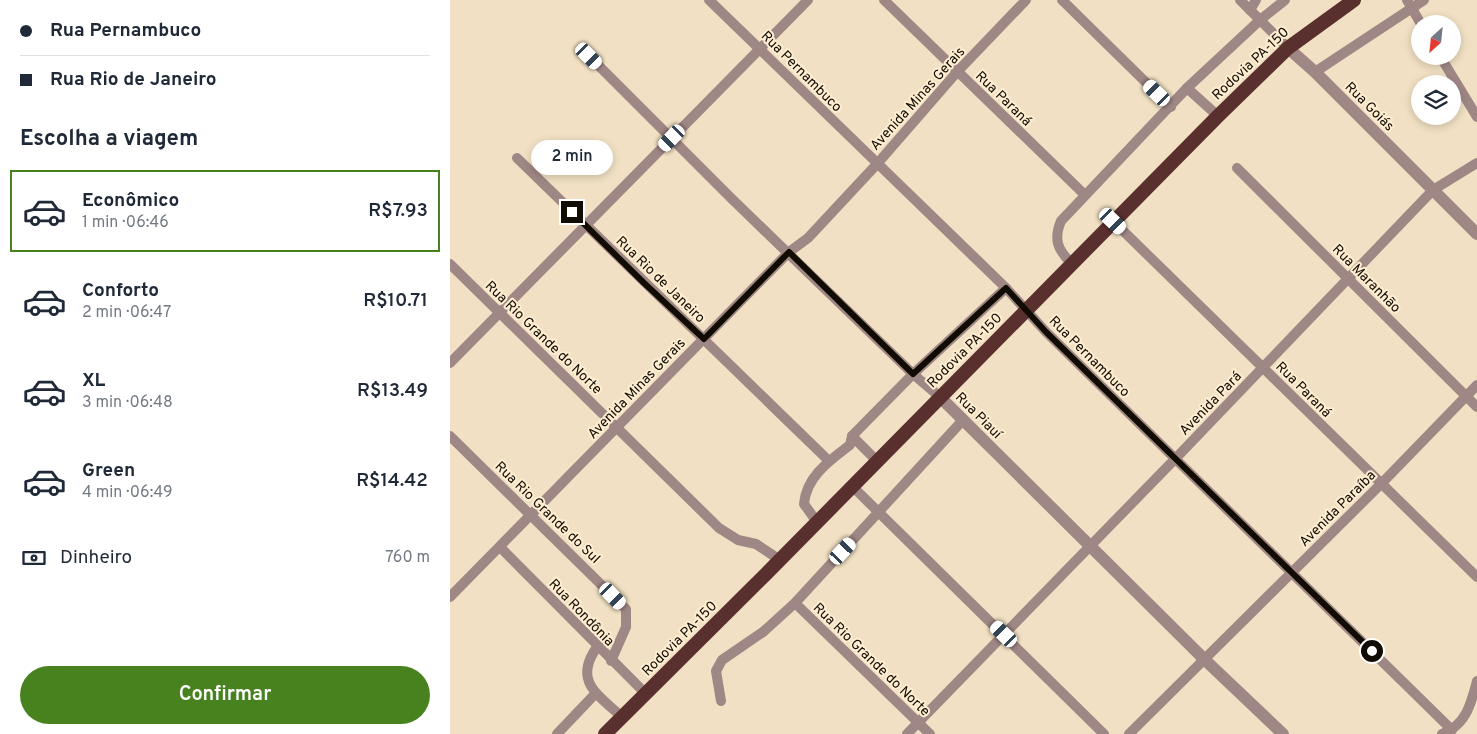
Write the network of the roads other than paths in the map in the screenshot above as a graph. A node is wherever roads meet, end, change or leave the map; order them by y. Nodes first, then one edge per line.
1 (709, 0) edge
2 (808, 0) edge
3 (884, 0) edge
4 (1026, 0) edge
5 (1062, 0) edge
6 (1240, 0) edge
7 (1256, 0) edge
8 (1285, 0) edge
9 (1354, 0) edge
10 (1424, 0) edge
11 (1409, 4) edge
12 (1250, 10) junction
13 (1416, 15) edge
14 (1260, 20) junction
15 (759, 48) junction
16 (1288, 48) junction
17 (589, 56) dead end
18 (1445, 65) edge
19 (957, 72) junction
20 (1315, 72) junction
21 (1187, 88) junction
22 (1171, 107) junction
23 (1218, 116) junction
24 (1477, 117) edge
25 (672, 138) junction
26 (517, 158) dead end
27 (1477, 163) edge
28 (876, 164) junction
29 (1237, 168) dead end
30 (1433, 190) junction
31 (1085, 194) junction
32 (1113, 221) junction
33 (586, 225) junction
34 (1477, 234) edge
35 (789, 252) junction
36 (450, 264) edge
37 (1072, 264) junction
38 (1348, 279) junction
39 (1006, 288) junction
40 (1026, 310) junction
41 (499, 314) junction
42 (704, 339) junction
43 (450, 363) edge
44 (1263, 368) junction
45 (913, 374) junction
46 (1477, 384) edge
47 (1466, 396) junction
48 (940, 397) junction
49 (1477, 407) edge
50 (963, 420) junction
51 (618, 427) junction
52 (450, 436) edge
53 (852, 436) junction
54 (1175, 459) junction
55 (828, 460) junction
56 (877, 461) junction
57 (1381, 484) junction
58 (852, 486) junction
59 (879, 512) junction
60 (530, 516) junction
61 (817, 522) junction
62 (1090, 546) junction
63 (500, 547) junction
64 (780, 560) junction
65 (1292, 572) junction
66 (1477, 577) edge
67 (450, 597) edge
68 (795, 603) junction
69 (1004, 634) junction
70 (597, 647) junction
71 (1204, 659) junction
72 (611, 661) junction
73 (1477, 681) edge
74 (596, 692) junction
75 (646, 694) junction
76 (721, 700) dead end
77 (1474, 707) edge
78 (622, 717) junction
79 (918, 722) junction
80 (1452, 730) junction
81 (556, 734) edge
82 (605, 734) edge
83 (906, 734) edge
84 (930, 734) edge
85 (1104, 734) edge
86 (1129, 734) edge
87 (1283, 734) edge
88 (1442, 734) edge

1 - 15 street, Rua Pernambuco
2 - 15 street
3 - 19 street, Rua Paraná
4 - 19 street, Avenida Minas Gerais
5 - 22 street
6 - 12 street, Rua Goiás
7 - 12 street
8 - 14 street
9 - 16 highway, Rodovia PA-150
10 - 11 street
11 - 13 street
11 - 20 street
12 - 14 street, Rua Goiás
14 - 16 street, Rua Goiás
14 - 21 street
15 - 25 street
15 - 28 street, Rua Pernambuco
16 - 20 street, Rua Goiás
16 - 23 highway, Rodovia PA-150
17 - 25 street, Rua Piauí
18 - 24 street
19 - 28 street, Avenida Minas Gerais
19 - 31 street, Rua Paraná
20 - 30 street, Rua Goiás
21 - 22 street
21 - 23 street
22 - 31 street
23 - 32 highway, Rodovia PA-150
25 - 33 street
25 - 35 street, Rua Piauí
26 - 33 street, Rua Rio de Janeiro
27 - 30 street, Avenida Pará
28 - 35 street, Avenida Minas Gerais
28 - 39 street, Rua Pernambuco
29 - 38 street, Rua Maranhão
30 - 34 street, Rua Goiás
30 - 38 street, Avenida Pará
31 - 37 street
32 - 37 highway, Rodovia PA-150
32 - 44 street, Rua Paraná
33 - 41 street
33 - 42 street, Rua Rio de Janeiro
35 - 42 street, Avenida Minas Gerais
35 - 45 street, Rua Piauí
36 - 41 street, Rua Rio Grande do Norte
37 - 40 highway, Rodovia PA-150
38 - 44 street, Avenida Pará
38 - 47 street, Rua Maranhão
39 - 40 street, Rua Pernambuco
39 - 45 street
40 - 48 highway, Rodovia PA-150
40 - 54 street, Rua Pernambuco
41 - 43 street
41 - 51 street, Rua Rio Grande do Norte
42 - 51 street, Avenida Minas Gerais
42 - 55 street, Rua Rio de Janeiro
44 - 54 street, Avenida Pará
44 - 57 street, Rua Paraná
45 - 48 street, Rua Piauí
45 - 53 street
46 - 47 street, Avenida Paraíba
47 - 49 street, Rua Maranhão
47 - 57 street, Avenida Paraíba
48 - 50 street, Rua Piauí
48 - 56 highway, Rodovia PA-150
50 - 59 street
50 - 62 street, Rua Piauí
51 - 60 street, Avenida Minas Gerais
51 - 64 street, Rua Rio Grande do Norte
52 - 60 street, Rua Rio Grande do Sul
53 - 55 street
53 - 56 street
54 - 62 street, Avenida Pará
54 - 65 street, Rua Pernambuco
55 - 61 street
56 - 58 highway, Rodovia PA-150
57 - 65 street, Avenida Paraíba
57 - 66 street, Rua Paraná
58 - 59 street
58 - 61 highway, Rodovia PA-150
59 - 68 street
59 - 69 street
60 - 63 street, Avenida Minas Gerais
60 - 72 street, Rua Rio Grande do Sul
61 - 64 highway, Rodovia PA-150
62 - 69 street, Avenida Pará
62 - 71 street, Rua Piauí
63 - 67 street, Avenida Minas Gerais
63 - 70 street, Rua Rondônia
64 - 75 highway, Rodovia PA-150
65 - 71 street, Avenida Paraíba
65 - 80 street, Rua Pernambuco
68 - 76 street
68 - 79 street, Rua Rio Grande do Norte
69 - 79 street, Avenida Pará
69 - 85 street
70 - 72 street, Rua Rondônia
70 - 74 street
71 - 86 street, Avenida Paraíba
71 - 87 street, Rua Piauí
72 - 75 street, Rua Rondônia
73 - 77 street
74 - 78 street
74 - 81 street
75 - 78 highway, Rodovia PA-150
77 - 80 street
78 - 82 highway, Rodovia PA-150
79 - 83 street, Avenida Pará
79 - 84 street, Rua Rio Grande do Norte
80 - 88 street

